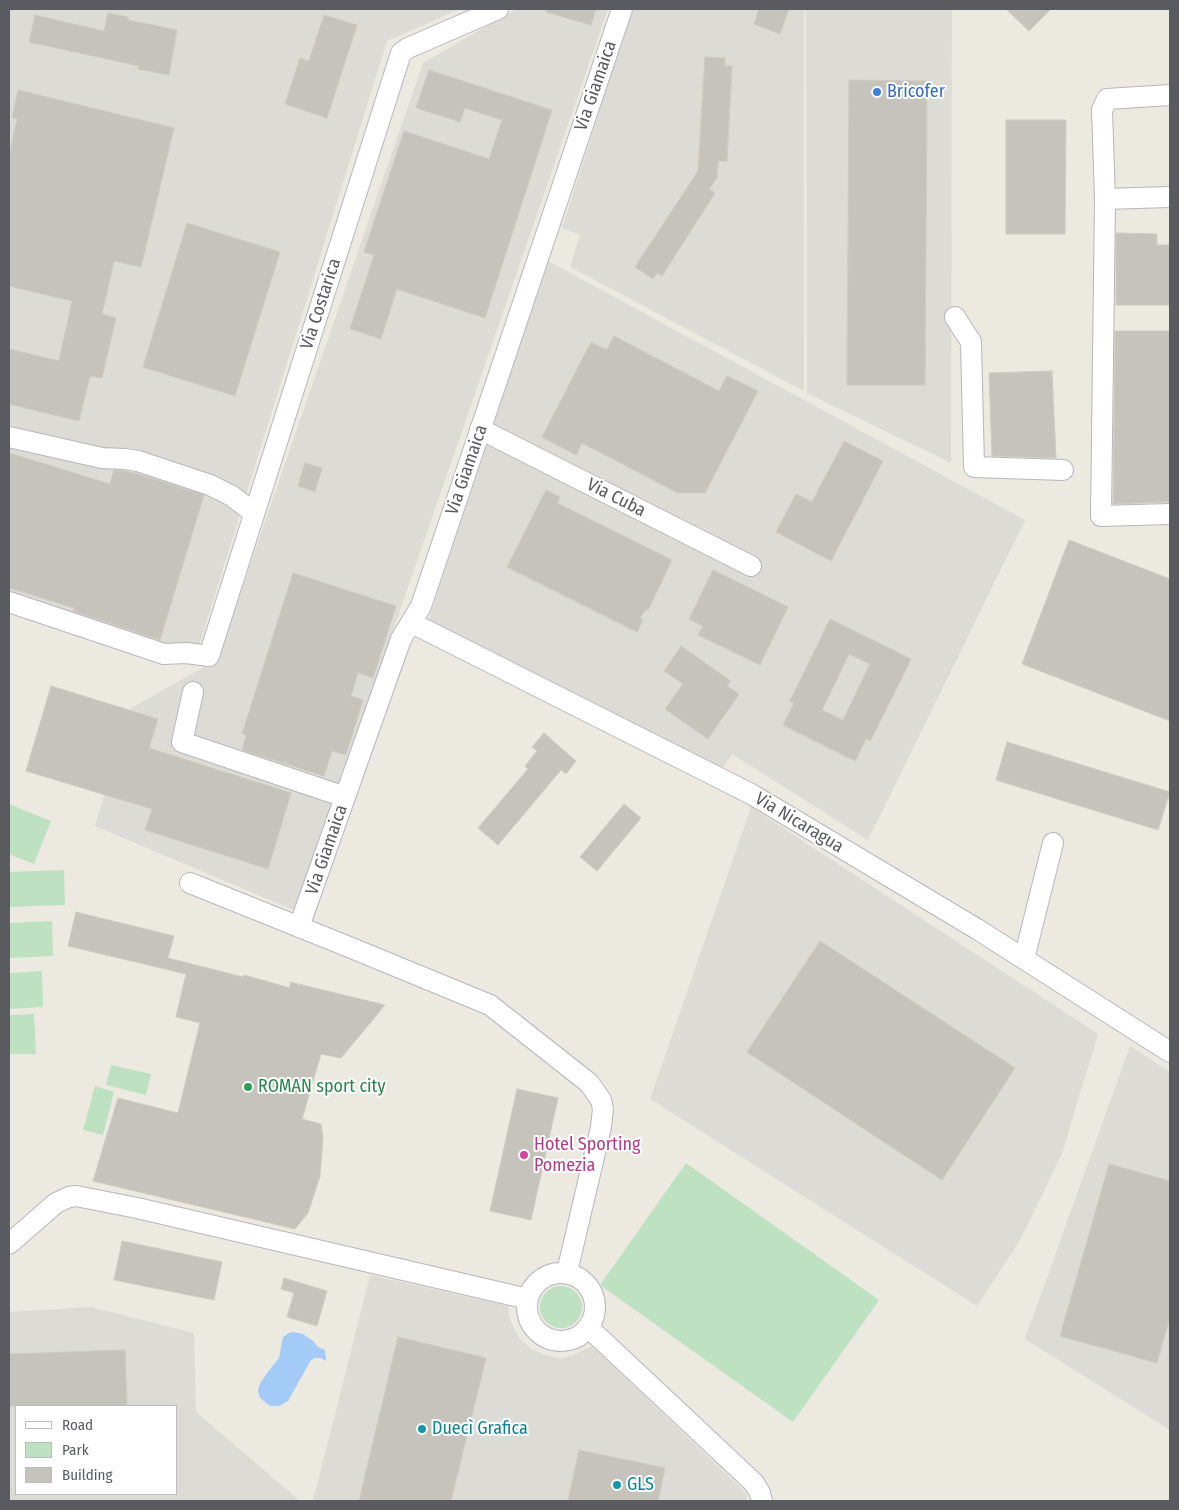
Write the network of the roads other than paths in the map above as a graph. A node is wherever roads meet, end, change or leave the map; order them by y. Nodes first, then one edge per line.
1 (498, 9) edge
2 (622, 9) edge
3 (1170, 95) edge
4 (1170, 197) edge
5 (1105, 199) junction
6 (955, 317) dead end
7 (480, 429) junction
8 (9, 437) edge
9 (1063, 470) dead end
10 (254, 513) junction
11 (1170, 514) edge
12 (751, 566) dead end
13 (9, 602) edge
14 (412, 623) junction
15 (194, 692) dead end
16 (345, 797) junction
17 (1053, 843) dead end
18 (190, 883) dead end
19 (300, 927) junction
20 (1024, 959) junction
21 (1170, 1052) edge
22 (9, 1244) edge
23 (567, 1272) junction
24 (528, 1298) junction
25 (589, 1328) junction
26 (762, 1501) edge

1 - 10 street, Via Costarica
2 - 7 street, Via Giamaica
3 - 5 street
4 - 5 street
5 - 11 street
6 - 9 street
7 - 12 street, Via Cuba
7 - 14 street, Via Giamaica
8 - 10 street
10 - 13 street, Via Costarica
14 - 16 street, Via Giamaica
14 - 20 street, Via Nicaragua
15 - 16 street
16 - 19 street, Via Giamaica
17 - 20 street
18 - 19 street
19 - 23 street
20 - 21 street, Via Nicaragua
22 - 24 street
23 - 24 street
23 - 25 street
24 - 25 street
25 - 26 street

